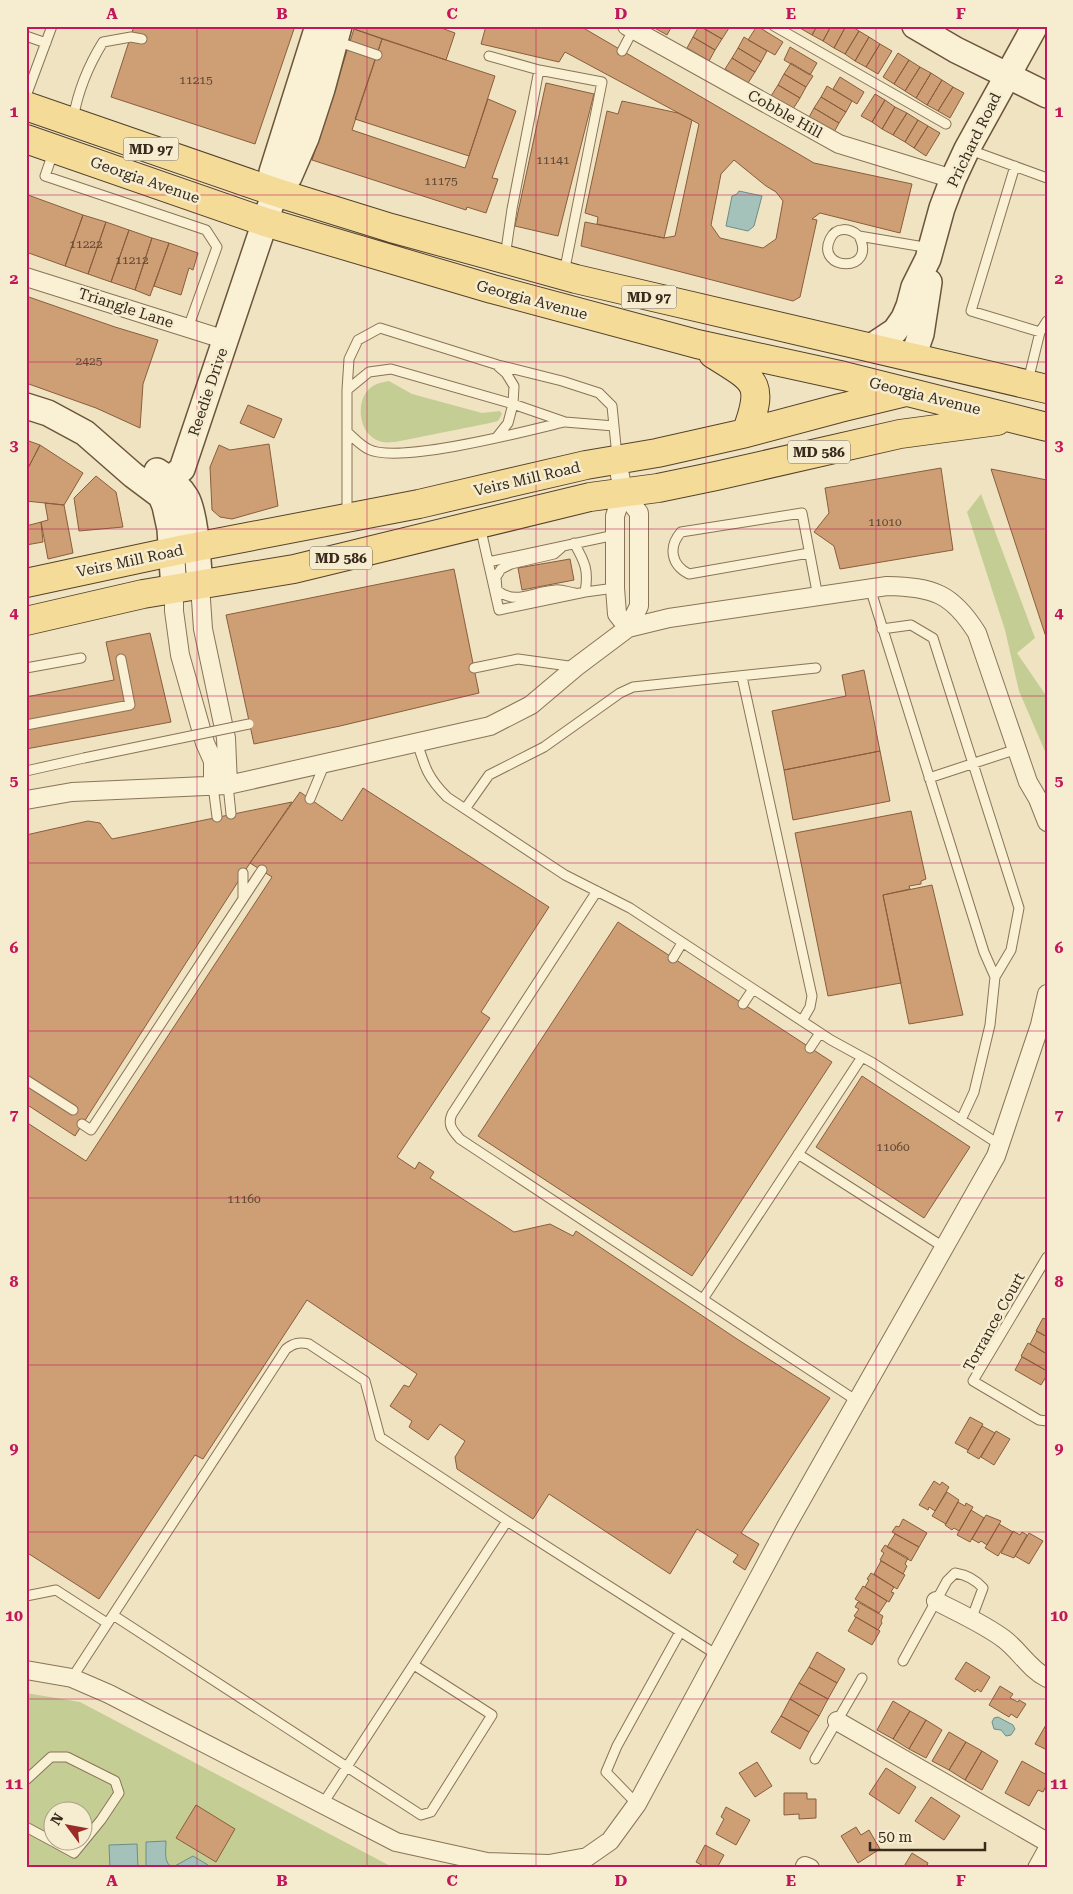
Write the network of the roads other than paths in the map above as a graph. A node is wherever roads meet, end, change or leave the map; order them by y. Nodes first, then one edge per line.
1 (52, 26) edge
2 (774, 26) edge
3 (915, 26) edge
4 (1035, 26) edge
5 (630, 28) edge
6 (331, 31) edge
7 (26, 36) edge
8 (142, 40) dead end
9 (46, 43) junction
10 (622, 51) dead end
11 (376, 55) dead end
12 (489, 56) dead end
13 (539, 70) junction
14 (1006, 76) junction
15 (1047, 95) edge
16 (26, 96) edge
17 (26, 106) edge
18 (72, 121) junction
19 (946, 124) dead end
20 (26, 140) edge
21 (967, 148) junction
22 (54, 149) junction
23 (1015, 166) junction
24 (1047, 178) edge
25 (953, 179) junction
26 (275, 192) junction
27 (265, 222) junction
28 (860, 236) junction
29 (929, 254) junction
30 (504, 259) junction
31 (564, 275) junction
32 (26, 277) edge
33 (1047, 321) edge
34 (188, 328) junction
35 (1040, 332) junction
36 (226, 340) junction
37 (697, 344) junction
38 (871, 347) junction
39 (913, 357) junction
40 (498, 366) junction
41 (844, 376) junction
42 (1037, 387) edge
43 (347, 390) junction
44 (907, 392) junction
45 (513, 404) junction
46 (26, 406) edge
47 (1016, 420) junction
48 (565, 422) junction
49 (614, 426) junction
50 (1047, 427) edge
51 (347, 432) junction
52 (746, 434) junction
53 (497, 437) junction
54 (92, 438) junction
55 (617, 459) junction
56 (170, 479) junction
57 (623, 492) junction
58 (347, 518) junction
59 (480, 523) junction
60 (615, 535) junction
61 (574, 543) junction
62 (562, 547) junction
63 (184, 549) junction
64 (809, 553) junction
65 (488, 562) junction
66 (26, 583) edge
67 (187, 588) junction
68 (615, 588) junction
69 (870, 588) junction
70 (581, 593) junction
71 (818, 597) junction
72 (26, 621) edge
73 (628, 628) junction
74 (882, 629) junction
75 (81, 658) dead end
76 (122, 659) dead end
77 (576, 667) junction
78 (26, 668) edge
79 (474, 668) dead end
80 (816, 668) dead end
81 (742, 677) junction
82 (249, 724) dead end
83 (26, 725) edge
84 (417, 742) junction
85 (1017, 749) junction
86 (326, 762) junction
87 (973, 763) junction
88 (26, 770) edge
89 (928, 778) junction
90 (220, 786) junction
91 (310, 799) dead end
92 (26, 800) edge
93 (465, 809) junction
94 (231, 814) dead end
95 (216, 817) dead end
96 (1047, 822) edge
97 (262, 870) dead end
98 (243, 873) dead end
99 (597, 891) junction
100 (243, 897) junction
101 (682, 943) junction
102 (673, 958) dead end
103 (995, 978) junction
104 (753, 989) junction
105 (1047, 994) edge
106 (743, 1004) dead end
107 (802, 1021) junction
108 (820, 1033) junction
109 (810, 1048) dead end
110 (862, 1057) junction
111 (26, 1080) edge
112 (73, 1110) dead end
113 (961, 1120) junction
114 (82, 1124) dead end
115 (1000, 1145) junction
116 (798, 1154) junction
117 (945, 1248) junction
118 (1047, 1257) edge
119 (702, 1299) junction
120 (857, 1401) junction
121 (1047, 1421) edge
122 (507, 1521) junction
123 (26, 1596) edge
124 (936, 1601) junction
125 (113, 1615) junction
126 (971, 1620) junction
127 (107, 1623) junction
128 (680, 1632) junction
129 (717, 1655) junction
130 (903, 1661) dead end
131 (414, 1665) junction
132 (26, 1670) edge
133 (72, 1678) junction
134 (862, 1678) dead end
135 (1047, 1678) edge
136 (837, 1721) junction
137 (815, 1758) dead end
138 (348, 1767) junction
139 (26, 1780) edge
140 (638, 1804) junction
141 (322, 1805) junction
142 (26, 1827) edge
143 (92, 1831) edge
144 (42, 1835) edge
145 (1047, 1842) edge
146 (1047, 1850) edge
147 (1037, 1868) edge

1 - 9 lane
2 - 19 lane
3 - 14 street
4 - 14 street, Prichard Road
5 - 10 lane
5 - 25 street, Cobble Hill
6 - 11 lane
6 - 26 street, Reedie Drive
7 - 9 lane
8 - 18 lane
9 - 16 lane
12 - 13 lane
13 - 30 lane
13 - 31 lane
14 - 15 street
14 - 21 street, Prichard Road
17 - 18 main road, Georgia Avenue / MD 97
18 - 26 main road, Georgia Avenue / MD 97
20 - 22 main road, Georgia Avenue / MD 97
21 - 23 lane
21 - 25 street, Prichard Road
22 - 27 main road, Georgia Avenue / MD 97
22 - 34 lane
23 - 24 lane
23 - 35 lane
25 - 29 street, Prichard Road
26 - 27 street, Reedie Drive
26 - 30 main road, Georgia Avenue / MD 97
27 - 36 street, Reedie Drive
27 - 37 main road, Georgia Avenue / MD 97
28 - 28 lane
28 - 29 lane
29 - 38 street, Prichard Road
29 - 39 street, Prichard Road
30 - 31 main road, Georgia Avenue / MD 97
31 - 38 main road, Georgia Avenue / MD 97
32 - 34 street, Triangle Lane
33 - 35 lane
34 - 36 street, Triangle Lane
35 - 42 lane
36 - 56 street, Reedie Drive
37 - 41 main road, Georgia Avenue / MD 97
37 - 52 main road
38 - 39 main road, Georgia Avenue / MD 97
39 - 41 main road
39 - 42 main road, Georgia Avenue / MD 97
40 - 43 lane
40 - 45 lane
40 - 49 lane
41 - 44 main road, Georgia Avenue / MD 97
42 - 44 main road, Veirs Mill Road / MD 586
43 - 45 lane
43 - 51 lane
44 - 47 main road, Georgia Avenue / MD 97
44 - 52 main road, Veirs Mill Road / MD 586
45 - 48 lane
45 - 53 lane
46 - 54 street
47 - 50 main road, Georgia Avenue / MD 97
47 - 57 main road, Veirs Mill Road / MD 586
48 - 49 lane
48 - 53 lane
49 - 55 lane
51 - 53 lane
51 - 58 lane
52 - 55 main road, Veirs Mill Road / MD 586
54 - 56 street
54 - 63 street
55 - 57 street
55 - 58 main road, Veirs Mill Road / MD 586
56 - 63 street
57 - 59 main road, Veirs Mill Road / MD 586
57 - 60 street
57 - 73 street
58 - 63 main road, Veirs Mill Road / MD 586
59 - 65 lane
59 - 67 main road, Veirs Mill Road / MD 586
60 - 61 lane
60 - 68 street
61 - 62 lane
61 - 70 lane
62 - 65 lane
62 - 70 lane
63 - 66 main road, Veirs Mill Road / MD 586
63 - 67 street
64 - 64 lane
64 - 71 lane
65 - 70 lane
67 - 72 main road, Veirs Mill Road / MD 586
67 - 90 street
67 - 90 street
68 - 70 lane
68 - 73 street
69 - 71 street
69 - 74 lane
69 - 85 street
71 - 73 street
73 - 77 street
74 - 87 lane
74 - 89 lane
75 - 78 lane
76 - 83 lane
77 - 79 lane
77 - 84 street
80 - 81 lane
81 - 93 lane
81 - 107 lane
82 - 88 lane, bridge
84 - 86 street
84 - 93 lane
85 - 87 lane
85 - 96 street
86 - 90 street
86 - 91 lane
87 - 89 lane
87 - 103 lane
89 - 103 lane
90 - 92 street
90 - 94 lane
90 - 95 lane
93 - 99 lane
97 - 100 lane
98 - 100 lane
99 - 101 lane
99 - 119 lane
100 - 114 lane
101 - 102 lane
101 - 104 lane
103 - 113 lane
104 - 106 lane
104 - 107 lane
105 - 115 street
107 - 108 lane
108 - 109 lane
108 - 110 lane
110 - 113 lane
110 - 116 lane
111 - 112 lane
113 - 115 lane
115 - 117 street
116 - 117 lane
116 - 119 lane
117 - 120 street
118 - 121 lane, Torrance Court
119 - 120 lane
120 - 129 street
122 - 125 lane
122 - 128 lane
122 - 131 lane
123 - 127 lane
124 - 126 street
124 - 126 lane
124 - 130 lane
125 - 127 lane
125 - 138 lane
126 - 135 street
127 - 133 lane
128 - 129 lane
128 - 140 lane
129 - 140 street
131 - 138 lane
131 - 138 lane
132 - 133 street
133 - 141 street
134 - 136 lane
136 - 137 lane
136 - 145 street
138 - 141 lane
139 - 143 lane
140 - 141 street
142 - 144 lane
146 - 147 street

